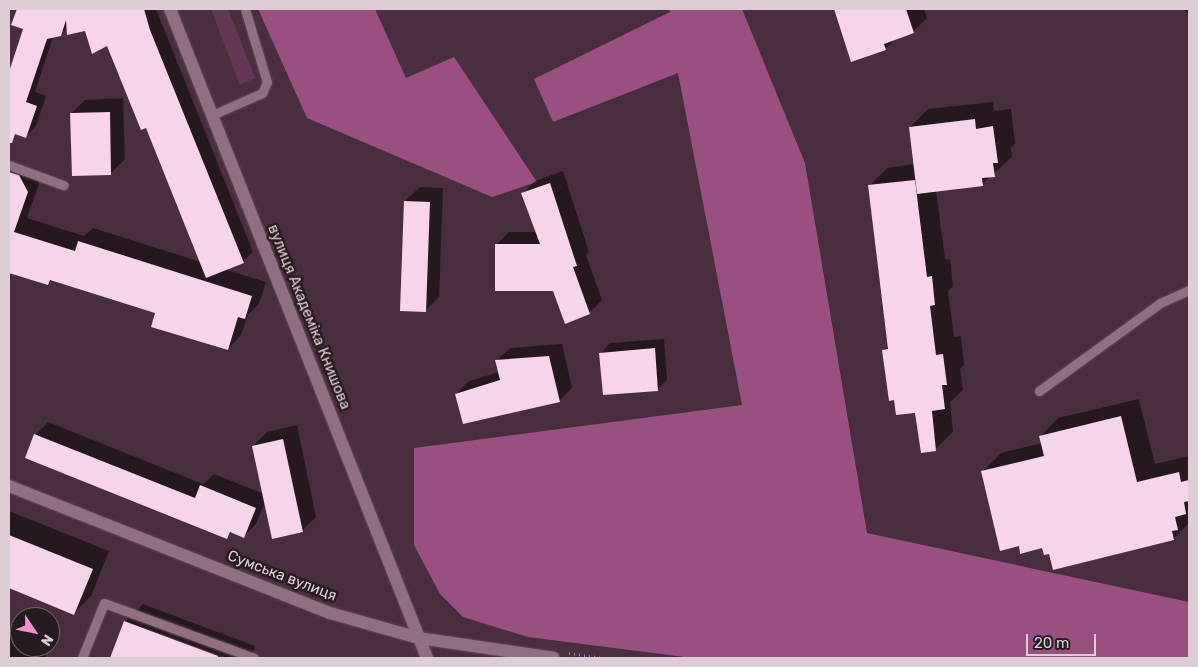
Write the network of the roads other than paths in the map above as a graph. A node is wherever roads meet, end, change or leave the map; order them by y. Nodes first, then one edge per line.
1 (170, 9) edge
2 (245, 9) edge
3 (212, 115) junction
4 (9, 165) edge
5 (63, 184) dead end
6 (1189, 290) edge
7 (1039, 391) dead end
8 (9, 486) edge
9 (419, 638) junction
10 (82, 658) edge
11 (254, 658) edge
12 (427, 658) edge
13 (554, 658) edge

1 - 3 street, вулиця Академіка Книшова
2 - 3 lane
3 - 9 street, вулиця Академіка Книшова
4 - 5 lane
6 - 7 lane
8 - 9 street, Сумська вулиця
9 - 12 street, вулиця Академіка Книшова
9 - 13 street, Сумська вулиця
10 - 11 lane

